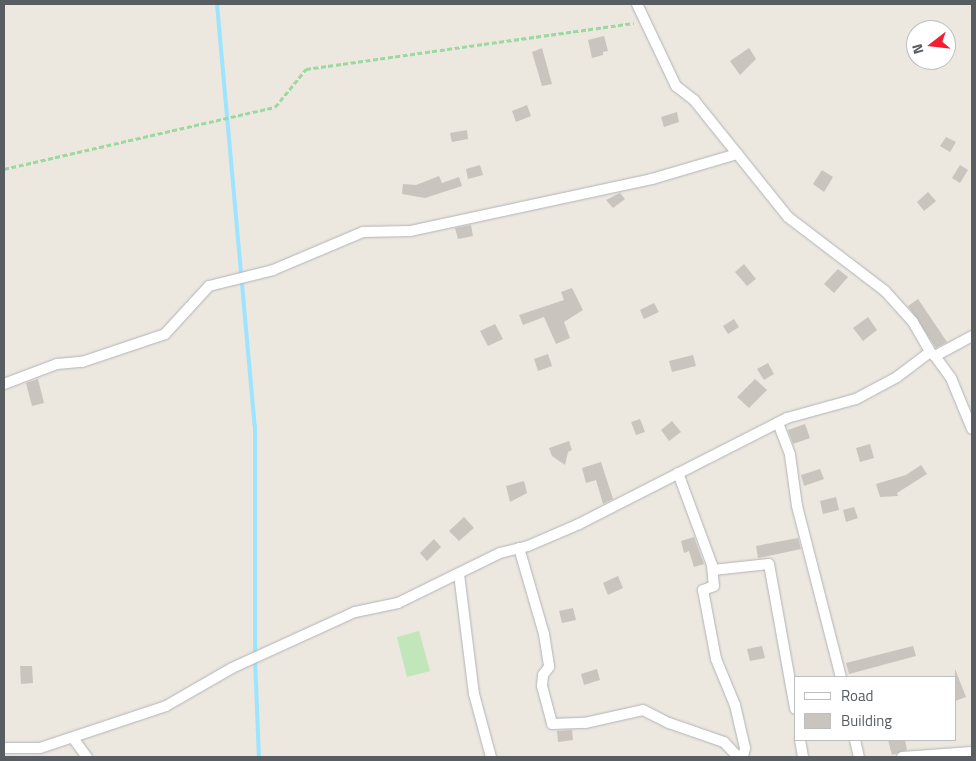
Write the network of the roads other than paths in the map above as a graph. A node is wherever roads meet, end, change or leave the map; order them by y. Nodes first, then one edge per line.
1 (637, 4) edge
2 (738, 154) junction
3 (972, 336) edge
4 (932, 354) junction
5 (4, 384) edge
6 (778, 422) junction
7 (972, 429) edge
8 (678, 473) junction
9 (519, 548) junction
10 (713, 570) junction
11 (460, 574) junction
12 (841, 676) edge
13 (794, 703) edge
14 (73, 738) junction
15 (800, 741) edge
16 (855, 741) edge
17 (4, 748) edge
18 (972, 752) edge
19 (87, 757) edge
20 (491, 757) edge
21 (738, 757) edge
22 (743, 757) edge
23 (803, 757) edge
24 (859, 757) edge
25 (902, 757) edge

1 - 2 street
2 - 4 street
2 - 5 street
3 - 4 street
4 - 6 street
4 - 7 street
6 - 8 street
6 - 12 street
8 - 9 street
8 - 10 street
9 - 11 street
9 - 21 street
10 - 13 street
10 - 22 street
11 - 14 street
11 - 20 street
14 - 17 street
14 - 19 street
15 - 23 street
16 - 24 street
18 - 25 street

